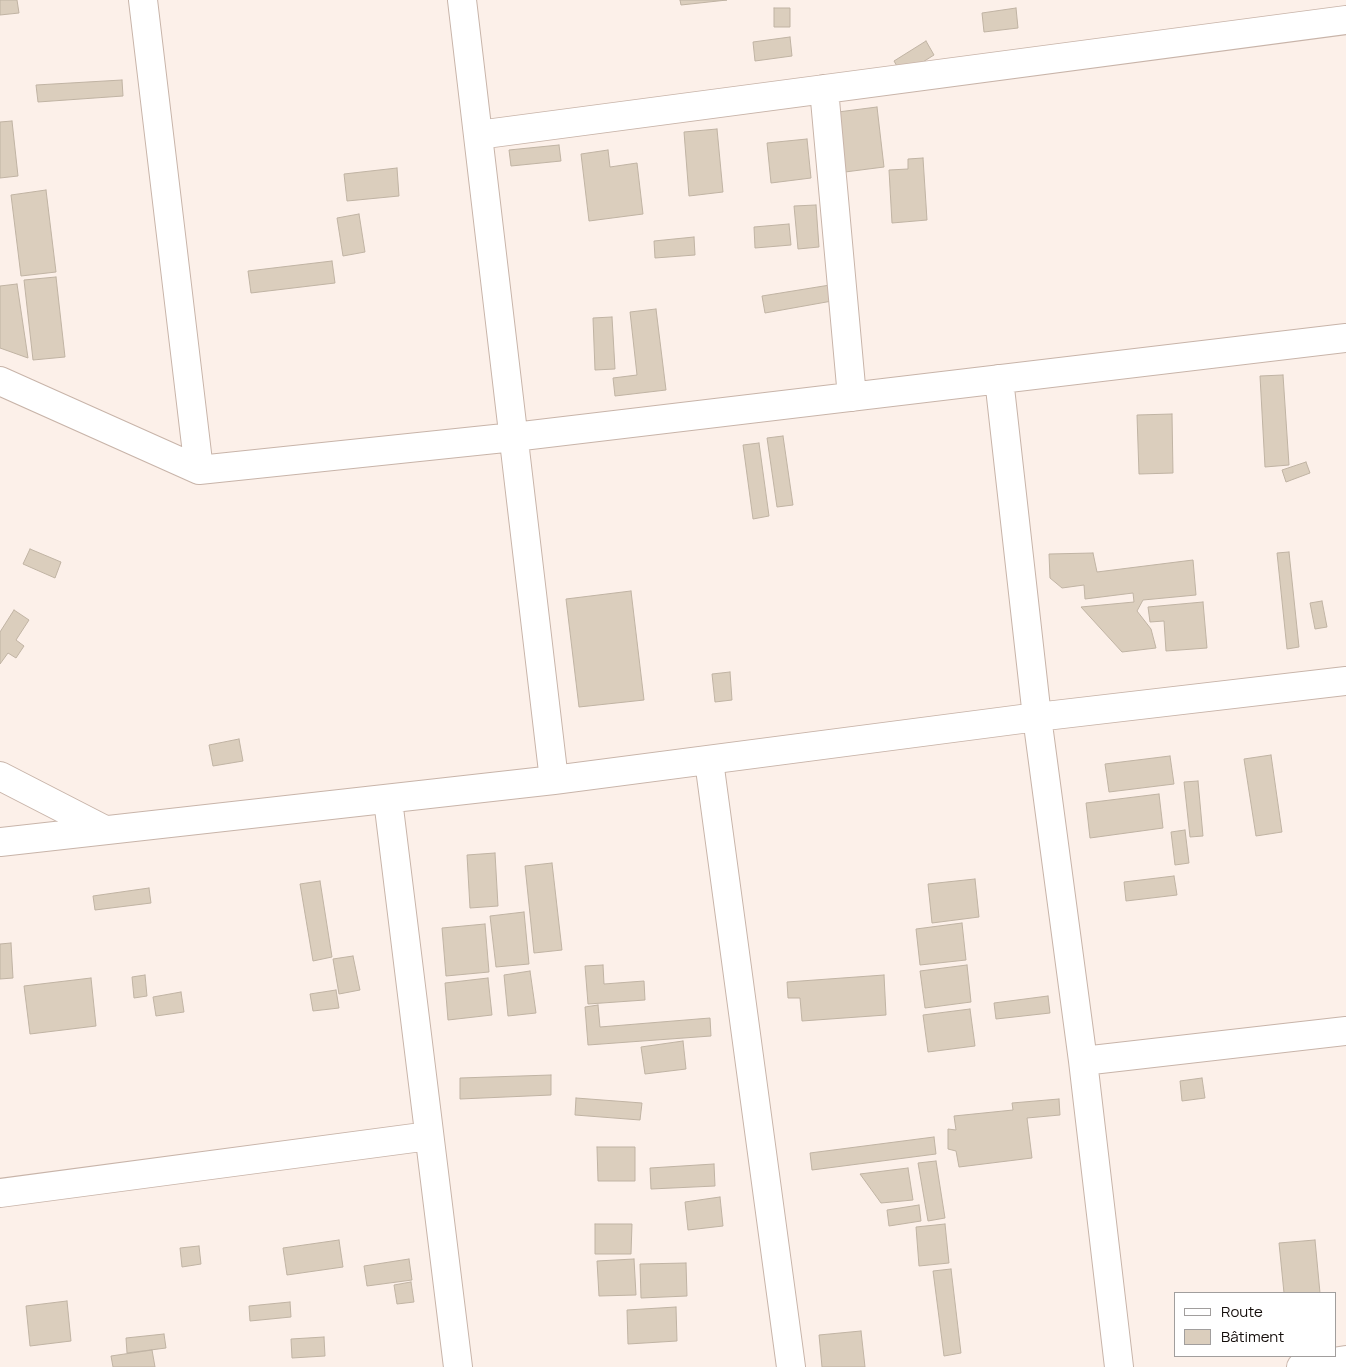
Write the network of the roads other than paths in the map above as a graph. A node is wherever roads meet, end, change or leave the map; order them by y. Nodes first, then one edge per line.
1 (143, 0) edge
2 (462, 0) edge
3 (1346, 20) edge
4 (824, 89) junction
5 (478, 135) junction
6 (1346, 338) edge
7 (999, 379) junction
8 (0, 381) edge
9 (852, 397) junction
10 (514, 436) junction
11 (199, 470) junction
12 (1346, 682) edge
13 (1037, 717) junction
14 (709, 761) junction
15 (0, 776) edge
16 (554, 780) junction
17 (388, 800) junction
18 (105, 830) junction
19 (0, 842) edge
20 (1346, 1031) edge
21 (1083, 1061) junction
22 (429, 1136) junction
23 (0, 1193) edge
24 (1346, 1360) edge
25 (458, 1367) edge
26 (790, 1367) edge
27 (1119, 1367) edge
28 (1301, 1367) edge

1 - 11 street
2 - 5 street
3 - 4 street
4 - 5 street
4 - 9 street
5 - 10 street
6 - 7 street
7 - 9 street
7 - 13 street
8 - 11 street
9 - 10 street
10 - 11 street
10 - 16 street
12 - 13 street
13 - 14 street
13 - 21 street
14 - 16 street
14 - 26 street
15 - 18 street
16 - 17 street
17 - 18 street
17 - 22 street
18 - 19 street
20 - 21 street
21 - 27 street
22 - 23 street
22 - 25 street
24 - 28 street

